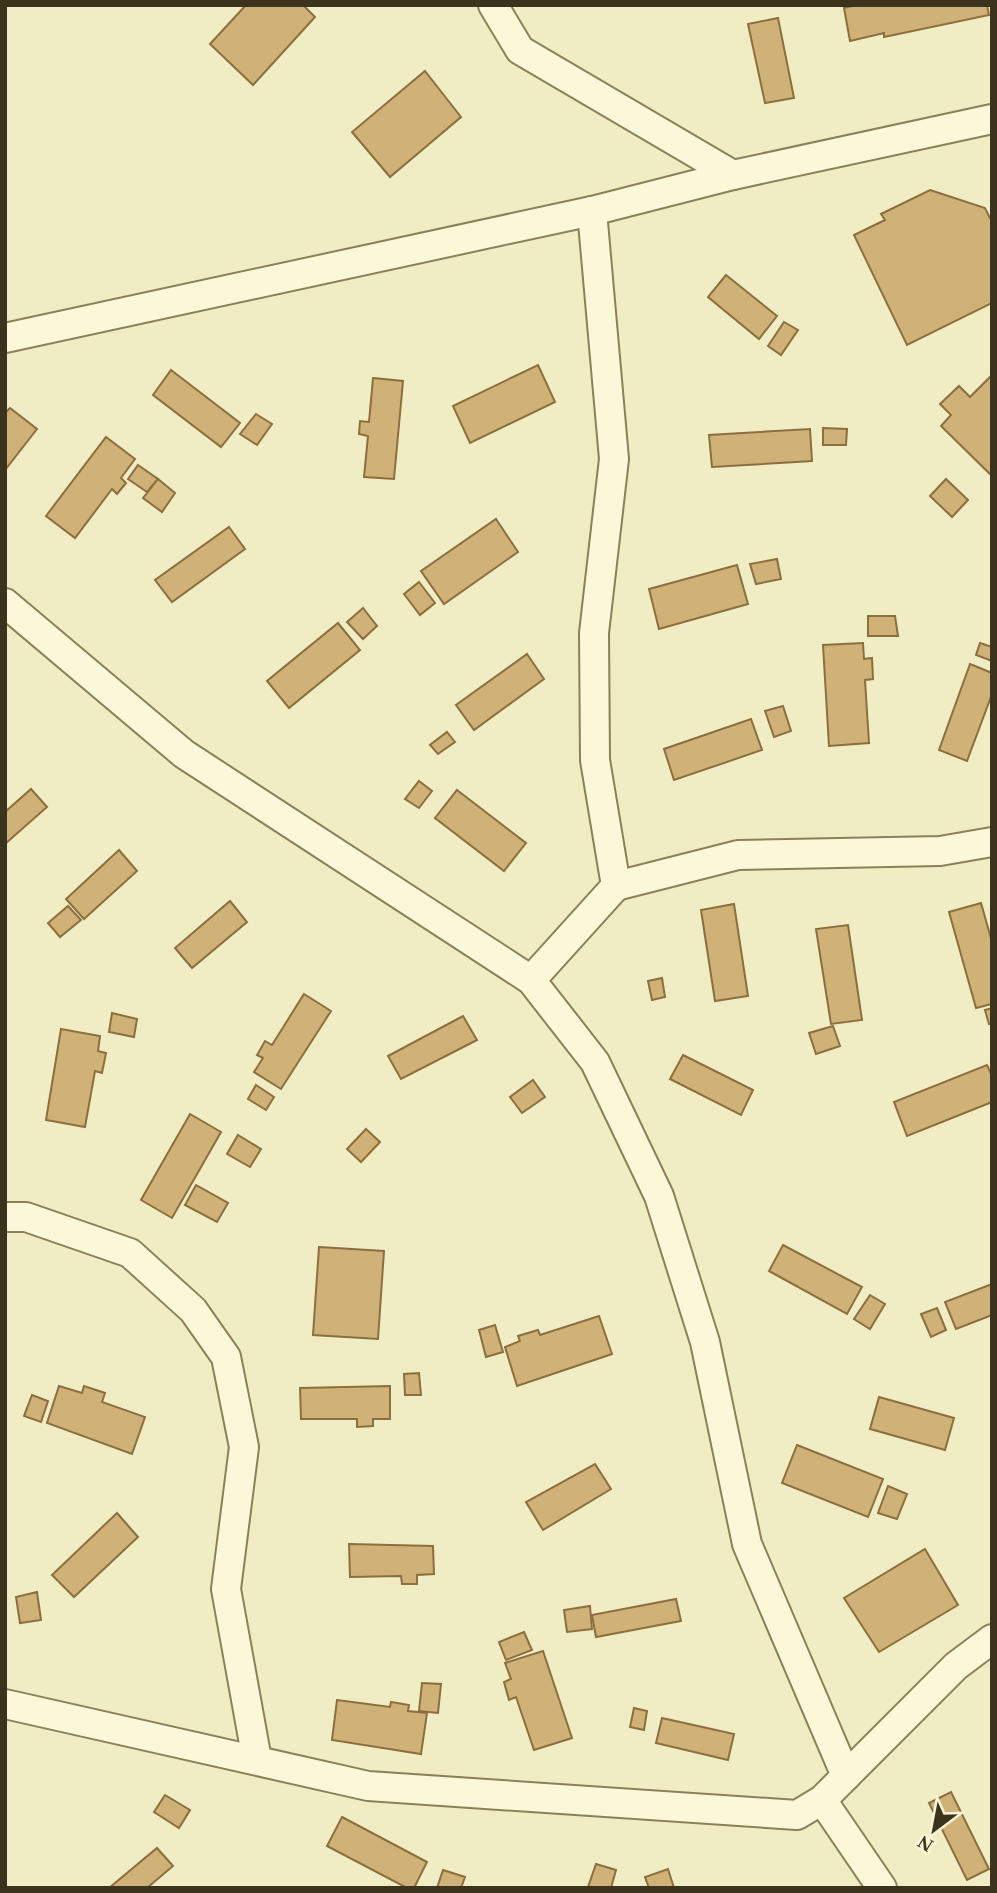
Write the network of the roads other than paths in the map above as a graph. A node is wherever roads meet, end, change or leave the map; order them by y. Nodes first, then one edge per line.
1 (493, 5) edge
2 (992, 119) edge
3 (733, 175) junction
4 (592, 211) junction
5 (5, 338) edge
6 (5, 603) edge
7 (992, 842) edge
8 (616, 886) junction
9 (531, 980) junction
10 (5, 1217) edge
11 (992, 1639) edge
12 (5, 1704) edge
13 (257, 1760) junction
14 (846, 1776) junction
15 (822, 1800) junction
16 (882, 1888) edge

1 - 3 lane
2 - 3 lane
3 - 4 lane
4 - 5 lane
4 - 8 lane
6 - 9 lane
7 - 8 lane
8 - 9 lane
9 - 14 lane
10 - 13 lane
11 - 14 lane
12 - 13 lane
13 - 15 lane
14 - 15 lane
15 - 16 lane

